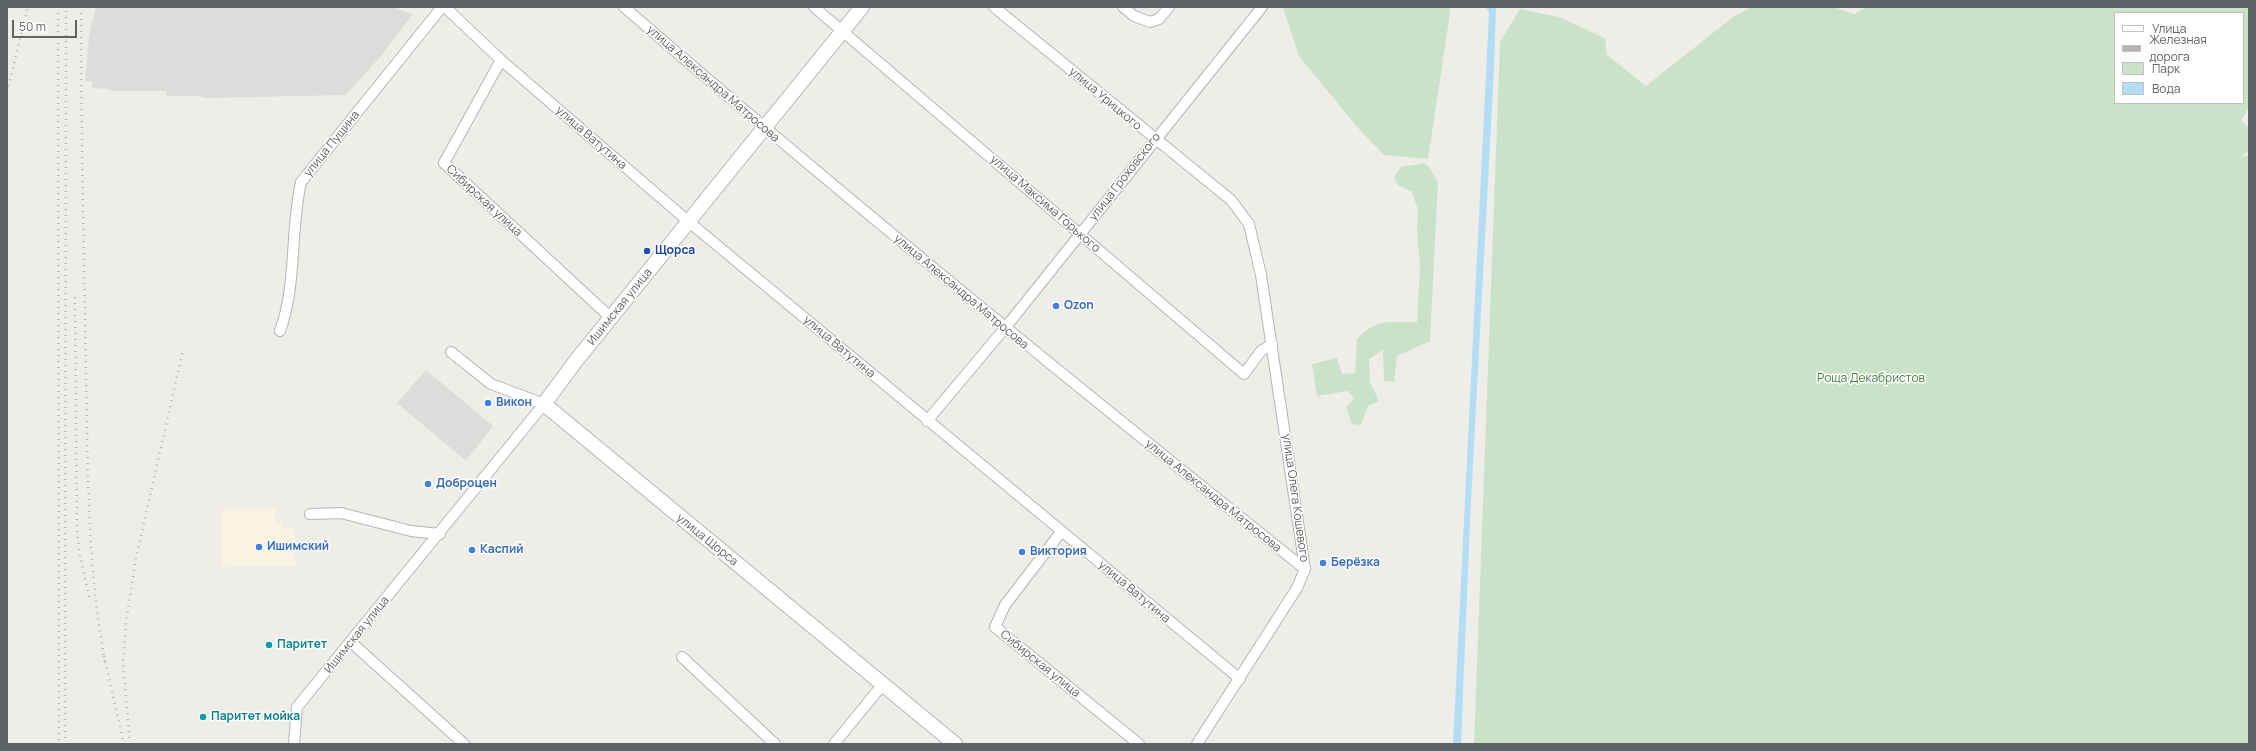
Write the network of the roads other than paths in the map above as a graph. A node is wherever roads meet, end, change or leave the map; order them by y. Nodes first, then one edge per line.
1 (444, 7) edge
2 (624, 7) edge
3 (814, 7) edge
4 (862, 7) edge
5 (994, 7) edge
6 (1123, 7) edge
7 (1169, 7) edge
8 (1257, 9) edge
9 (843, 30) junction
10 (501, 60) junction
11 (764, 128) junction
12 (1154, 140) junction
13 (689, 222) junction
14 (1249, 224) joint
15 (1080, 234) junction
16 (611, 318) junction
17 (1005, 328) junction
18 (280, 331) dead end
19 (1272, 344) junction
20 (451, 352) dead end
21 (544, 404) junction
22 (928, 421) junction
23 (310, 514) dead end
24 (1061, 532) junction
25 (440, 534) junction
26 (1305, 569) junction
27 (352, 643) junction
28 (682, 657) dead end
29 (1240, 679) junction
30 (883, 684) junction
31 (294, 744) edge
32 (464, 744) edge
33 (776, 744) edge
34 (834, 744) edge
35 (955, 744) edge
36 (1140, 744) edge
37 (1198, 744) edge

1 - 10 street, улица Ватутина
1 - 18 street, улица Пущина
2 - 11 street, улица Александра Матросова
3 - 9 street, улица Максима Горького
4 - 9 main road, Ишимская улица
5 - 12 street, улица Урицкого
6 - 7 street
8 - 12 street, улица Гроховского
9 - 11 main road, Ишимская улица
9 - 15 street, улица Максима Горького
10 - 13 street, улица Ватутина
10 - 16 street, Сибирская улица
11 - 13 main road, Ишимская улица
11 - 17 street, улица Александра Матросова
12 - 14 street, улица Урицкого
12 - 15 street, улица Гроховского
13 - 16 main road, Ишимская улица
13 - 22 street, улица Ватутина
14 - 19 street, улица Олега Кошевого
15 - 17 street, улица Гроховского
15 - 19 street, улица Максима Горького
16 - 21 main road, Ишимская улица
17 - 22 street, улица Гроховского
17 - 26 street, улица Александра Матросова
19 - 26 street, улица Олега Кошевого
20 - 21 street, улица Щорса
21 - 25 street, Ишимская улица
21 - 30 main road, улица Щорса
22 - 24 street, улица Ватутина
23 - 25 street
24 - 29 street, улица Ватутина
24 - 36 street, Сибирская улица
25 - 27 street, Ишимская улица
26 - 29 street, улица Олега Кошевого
27 - 31 street, Ишимская улица
27 - 32 street
28 - 33 street
29 - 37 street, улица Олега Кошевого
30 - 34 street
30 - 35 main road, улица Щорса

